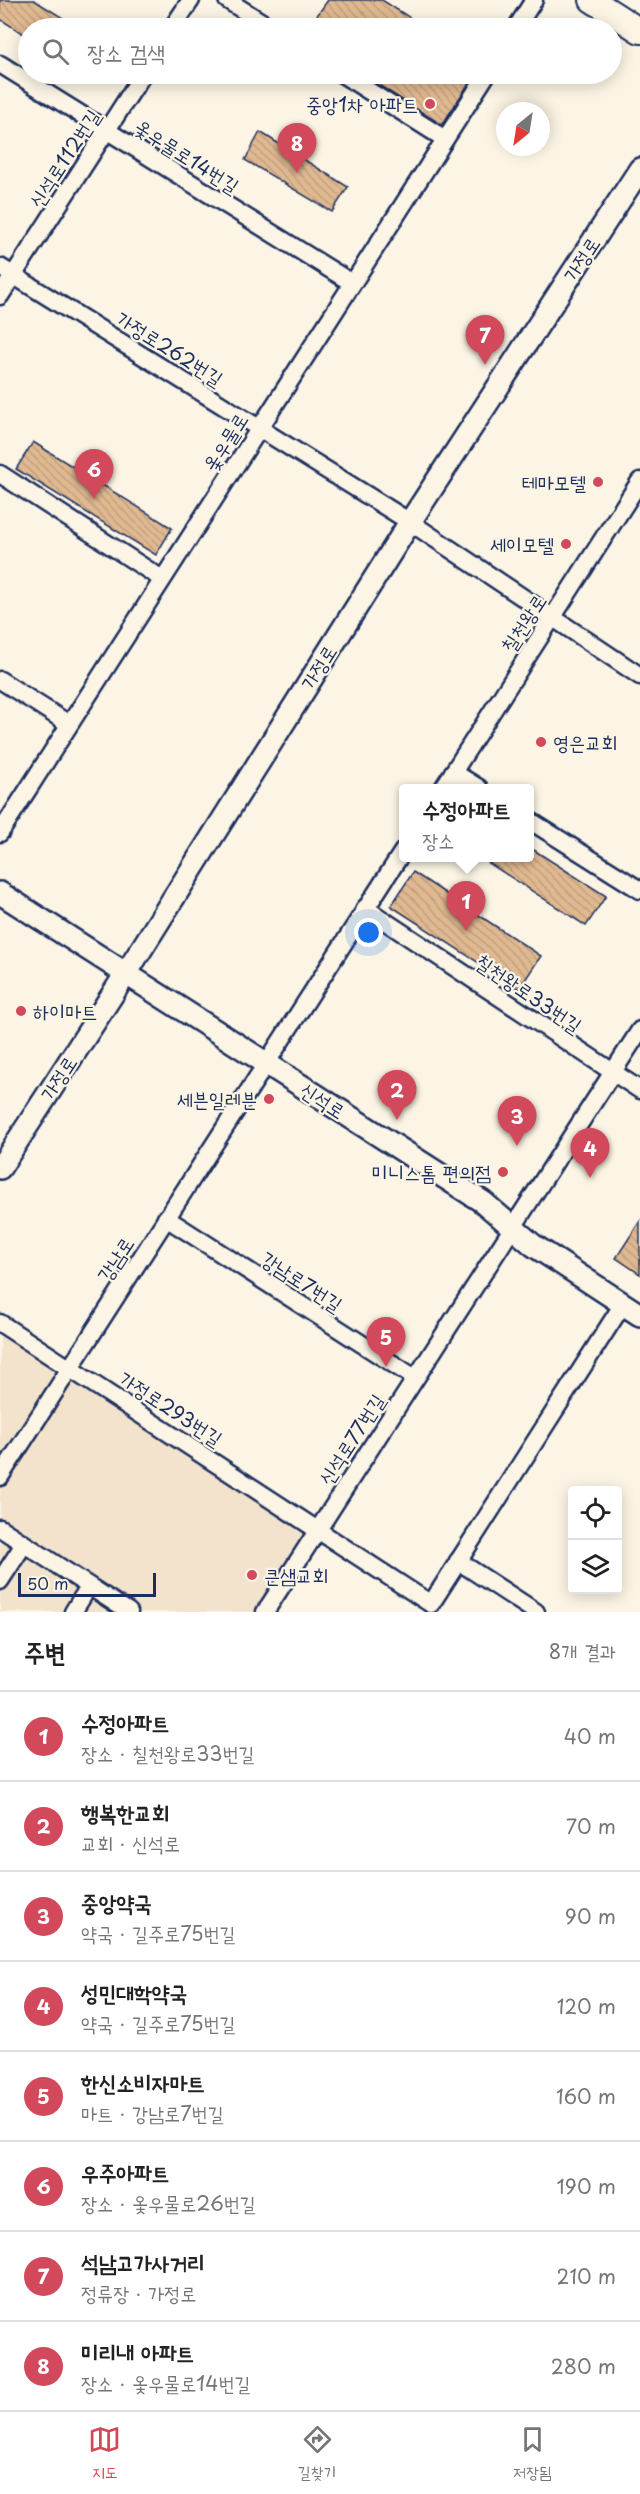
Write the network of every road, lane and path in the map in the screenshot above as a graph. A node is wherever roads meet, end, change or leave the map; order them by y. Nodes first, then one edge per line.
1 (191, 0) edge
2 (227, 0) edge
3 (534, 0) edge
4 (592, 0) edge
5 (179, 18) edge
6 (255, 18) edge
7 (522, 18) edge
8 (620, 18) edge
9 (622, 19) edge
10 (640, 31) edge
11 (0, 64) edge
12 (18, 75) edge
13 (32, 84) edge
14 (137, 84) edge
15 (358, 84) edge
16 (481, 84) edge
17 (106, 131) junction
18 (445, 139) junction
19 (640, 169) edge
20 (7, 271) edge
21 (352, 283) junction
22 (0, 296) edge
23 (259, 427) junction
24 (0, 474) edge
25 (640, 481) edge
26 (410, 522) junction
27 (162, 579) junction
28 (552, 617) junction
29 (640, 676) edge
30 (0, 680) edge
31 (69, 724) junction
32 (453, 772) junction
33 (446, 784) edge
34 (471, 784) edge
35 (534, 823) edge
36 (0, 833) edge
37 (399, 857) edge
38 (640, 890) edge
39 (0, 893) edge
40 (365, 909) junction
41 (127, 972) junction
42 (640, 1030) edge
43 (266, 1063) junction
44 (612, 1073) junction
45 (640, 1090) edge
46 (0, 1168) edge
47 (166, 1218) junction
48 (511, 1228) junction
49 (632, 1309) edge
50 (0, 1323) edge
51 (70, 1368) junction
52 (415, 1378) junction
53 (0, 1477) edge
54 (0, 1528) edge
55 (319, 1529) junction
56 (24, 1544) junction
57 (458, 1561) junction
58 (0, 1581) edge
59 (83, 1596) dead end
60 (433, 1609) edge
61 (73, 1612) edge
62 (129, 1612) edge
63 (265, 1612) edge
64 (536, 1612) edge

1 - 5 street
2 - 6 street
3 - 7 street
4 - 8 main road
9 - 10 main road
11 - 12 street, 옻우물로14번길
13 - 17 street, 옻우물로14번길
14 - 17 street, 신석로112번길
15 - 18 street
16 - 18 street, 옻우물로
17 - 20 street, 신석로112번길
17 - 21 street, 옻우물로14번길
18 - 21 street, 옻우물로
19 - 26 street, 가정로
20 - 22 street, 신석로112번길
20 - 23 street, 가정로262번길
21 - 23 street, 옻우물로
23 - 26 street, 가정로262번길
23 - 27 street, 옻우물로
24 - 27 street
25 - 28 street, 칠천왕로
26 - 28 street, 가정로262번길
26 - 41 street, 가정로
27 - 31 street, 옻우물로
28 - 29 street, 가정로262번길
28 - 32 street, 칠천왕로
30 - 31 street
31 - 36 street, 옻우물로
32 - 33 street, 칠천왕로
32 - 34 street
35 - 38 street
37 - 40 street
39 - 41 street, 신석로
40 - 43 street
40 - 44 street, 칠천왕로33번길
41 - 43 street, 신석로
41 - 46 street, 가정로
42 - 44 street, 신석로77번길
43 - 47 street, 강남로
43 - 48 street, 신석로
44 - 45 street, 칠천왕로33번길
44 - 48 street, 신석로77번길
47 - 51 street, 강남로
47 - 52 street, 강남로7번길
48 - 49 street, 신석로
48 - 52 street, 신석로77번길
49 - 57 street
50 - 51 street, 가정로293번길
51 - 53 street, 강남로
51 - 55 street, 가정로293번길
52 - 55 street, 신석로77번길
54 - 56 street
55 - 60 street, 가정로293번길
55 - 63 street, 신석로77번길
56 - 58 street
56 - 62 street
57 - 60 street
57 - 64 street
59 - 61 street

